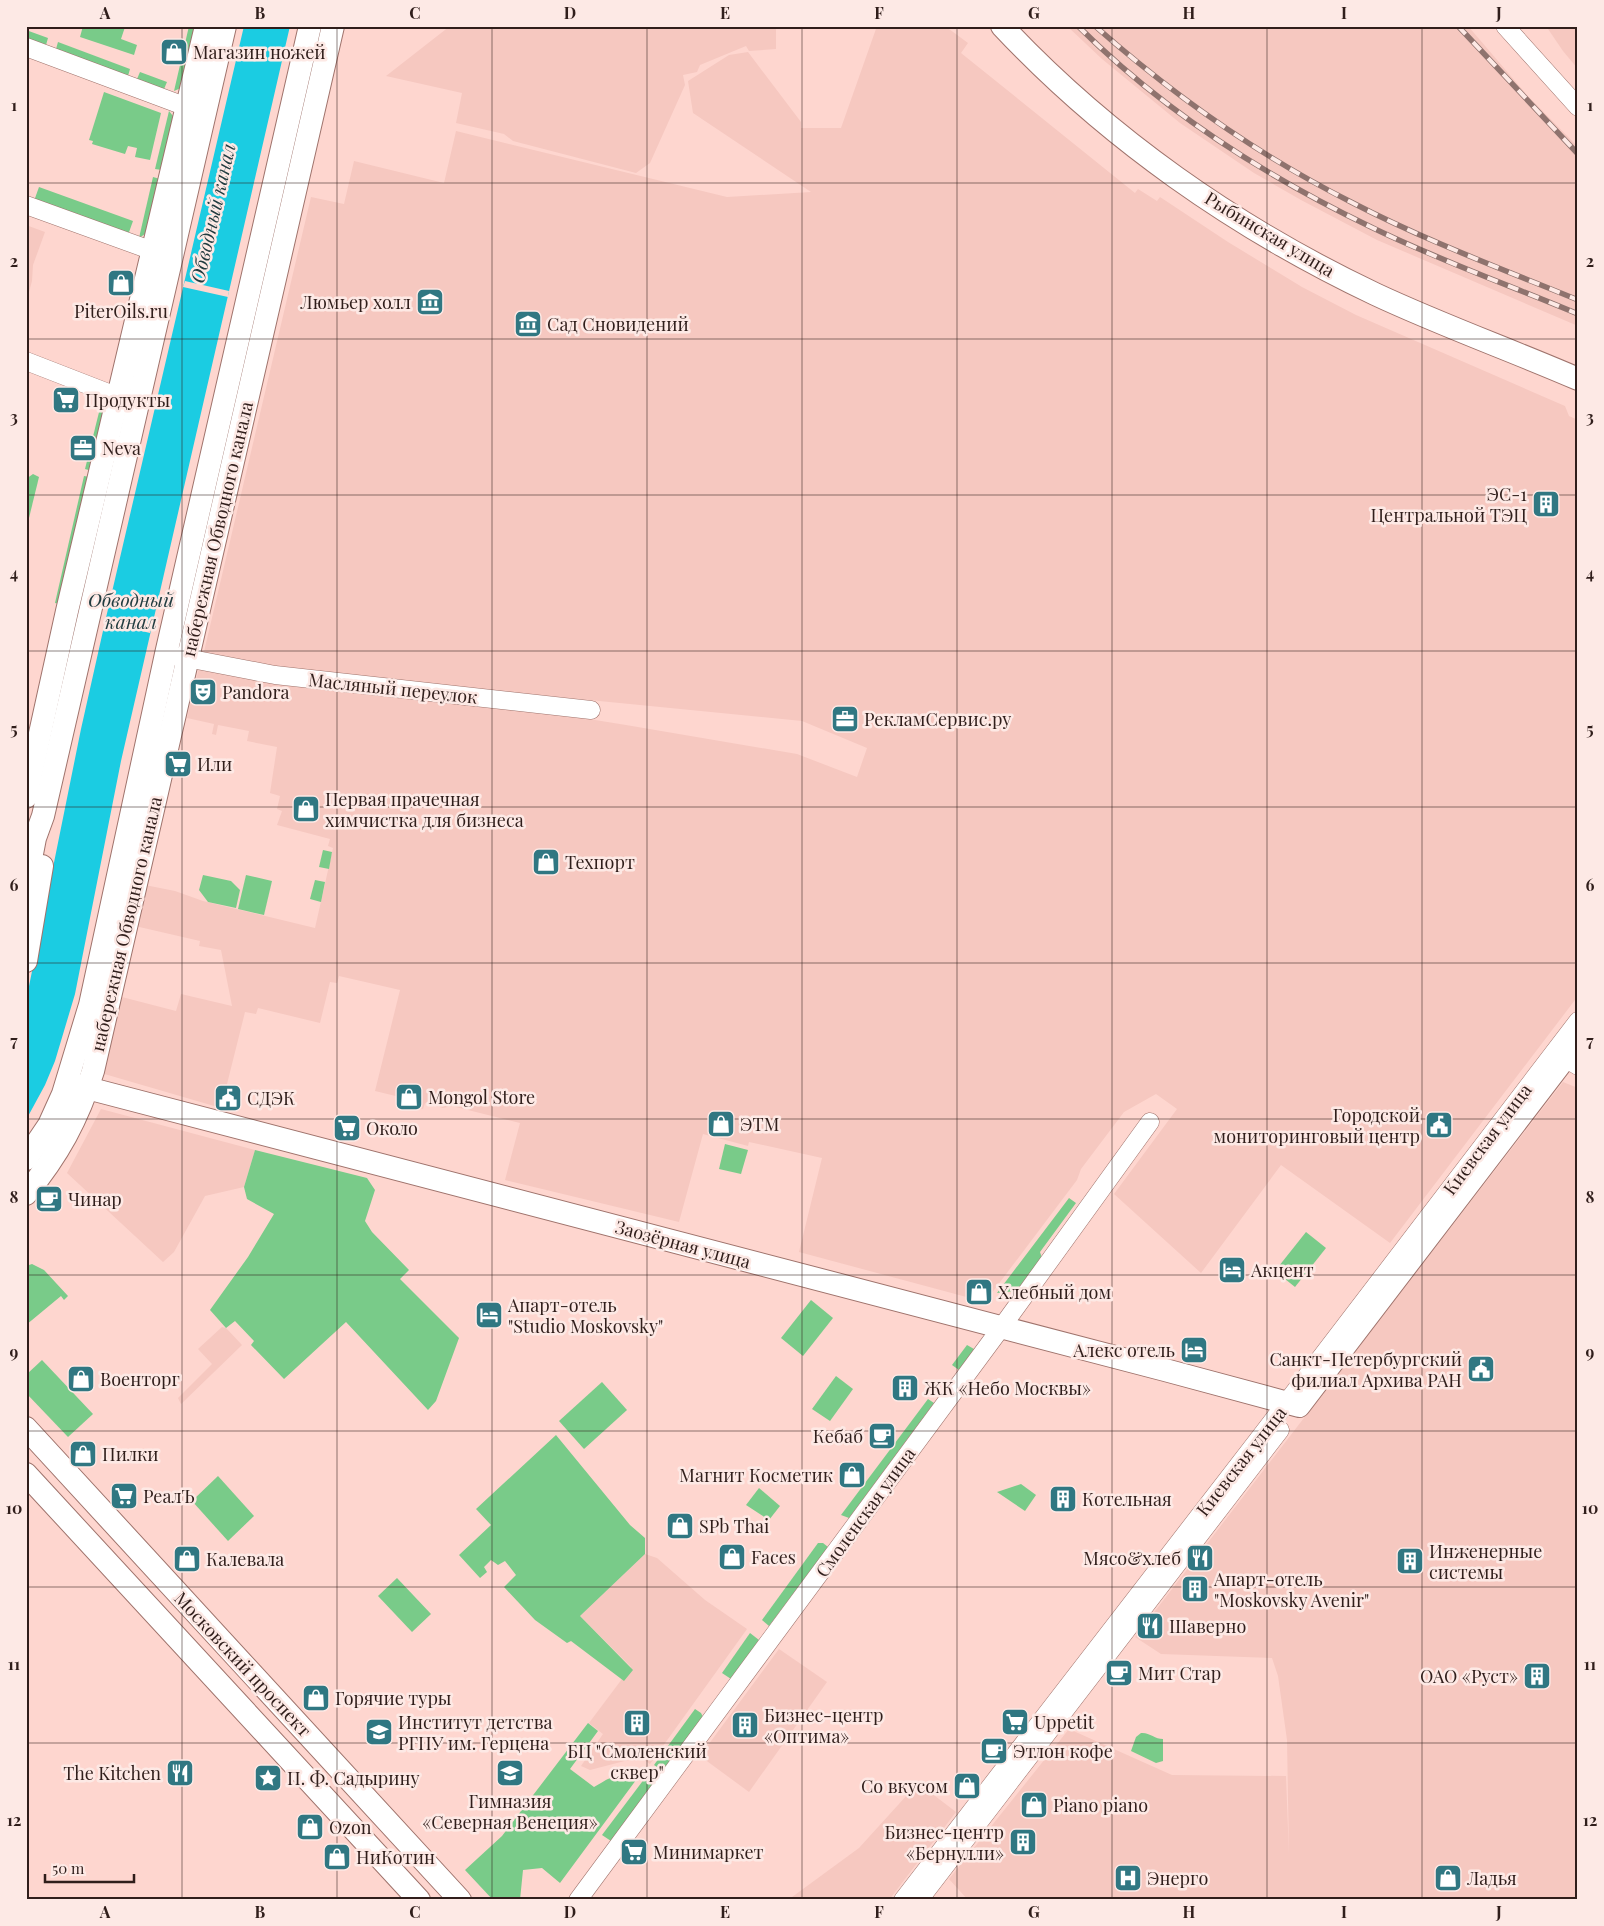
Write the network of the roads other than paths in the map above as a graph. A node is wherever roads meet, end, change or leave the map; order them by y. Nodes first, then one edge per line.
1 (206, 26) edge
2 (225, 26) edge
3 (310, 26) edge
4 (333, 26) edge
5 (1002, 26) edge
6 (1505, 26) edge
7 (1521, 26) edge
8 (26, 47) edge
9 (1539, 63) junction
10 (1578, 106) edge
11 (187, 107) junction
12 (26, 205) edge
13 (153, 251) junction
14 (26, 361) edge
15 (1578, 379) edge
16 (128, 400) junction
17 (176, 656) junction
18 (591, 710) dead end
19 (26, 797) edge
20 (43, 816) junction
21 (26, 885) edge
22 (26, 961) edge
23 (1578, 1021) edge
24 (1578, 1041) edge
25 (1565, 1059) edge
26 (78, 1085) junction
27 (1150, 1122) dead end
28 (26, 1159) edge
29 (26, 1194) edge
30 (1001, 1328) junction
31 (1292, 1404) junction
32 (26, 1428) edge
33 (26, 1474) edge
34 (419, 1900) edge
35 (460, 1900) edge
36 (578, 1900) edge
37 (903, 1900) edge
38 (919, 1900) edge

1 - 11 main road
2 - 16 main road
3 - 17 main road, набережная Обводного канала
4 - 17 main road, набережная Обводного канала
5 - 15 main road, Рыбинская улица
6 - 9 street
7 - 9 street
8 - 11 street
9 - 10 street
11 - 13 main road
12 - 13 street
13 - 16 main road
14 - 16 street
16 - 19 main road
16 - 20 main road
17 - 18 street, Масляный переулок
17 - 26 main road, набережная Обводного канала
20 - 21 main road
20 - 22 main road
23 - 25 street, Киевская улица
24 - 25 main road, Киевская улица
25 - 31 main road, Киевская улица
26 - 28 main road, набережная Обводного канала
26 - 29 main road, набережная Обводного канала
26 - 30 main road, Заозёрная улица
27 - 30 street, Смоленская улица
30 - 31 main road, Заозёрная улица
30 - 36 street, Смоленская улица
31 - 37 street, Киевская улица
31 - 38 street, Киевская улица
32 - 35 main road, Московский проспект
33 - 34 main road, Московский проспект

